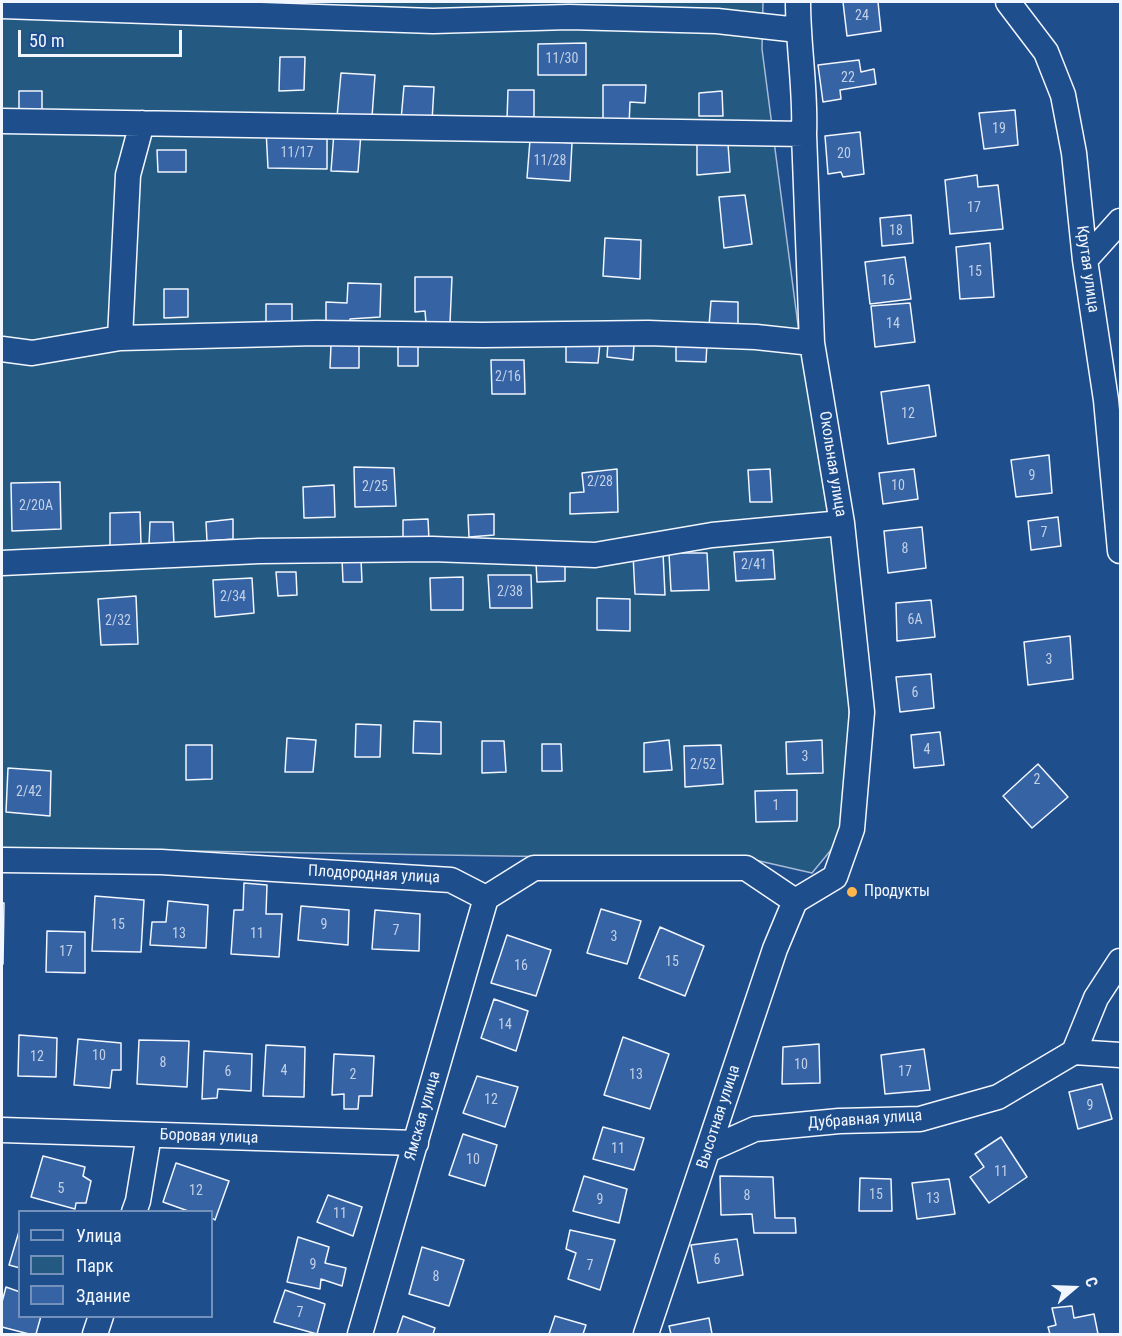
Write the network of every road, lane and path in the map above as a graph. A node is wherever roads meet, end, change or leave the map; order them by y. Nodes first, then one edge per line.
1 (798, 2) edge
2 (1008, 2) edge
3 (2, 6) edge
4 (156, 7) edge
5 (433, 11) edge
6 (798, 30) junction
7 (2, 120) edge
8 (142, 123) junction
9 (804, 134) junction
10 (1120, 221) edge
11 (1085, 260) junction
12 (120, 338) junction
13 (812, 343) junction
14 (2, 349) edge
15 (842, 524) junction
16 (1120, 551) edge
17 (2, 563) edge
18 (2, 860) edge
19 (486, 898) junction
20 (795, 902) junction
21 (1120, 961) edge
22 (1074, 1052) junction
23 (1120, 1055) edge
24 (2, 1130) edge
25 (149, 1135) junction
26 (416, 1143) junction
27 (708, 1150) junction
28 (135, 1210) edge
29 (101, 1318) edge
30 (96, 1335) edge
31 (360, 1335) edge
32 (646, 1335) edge

1 - 6 street, Окольная улица
2 - 11 street, Крутая улица
3 - 4 street
4 - 5 street
5 - 6 street
6 - 9 street, Окольная улица
7 - 8 street
8 - 9 street
8 - 12 street
9 - 13 street, Окольная улица
10 - 11 street
11 - 16 street, Крутая улица
12 - 13 street
12 - 14 street
13 - 15 street, Окольная улица
15 - 17 street
15 - 20 street, Окольная улица
18 - 19 street, Плодородная улица
19 - 20 street
19 - 26 street, Ямская улица
20 - 27 street, Высотная улица
21 - 22 street
22 - 23 street
22 - 27 street, Дубравная улица
24 - 25 street, Боровая улица
25 - 26 street, Боровая улица
25 - 28 street
26 - 31 street, Ямская улица
27 - 32 street, Высотная улица
29 - 30 street

